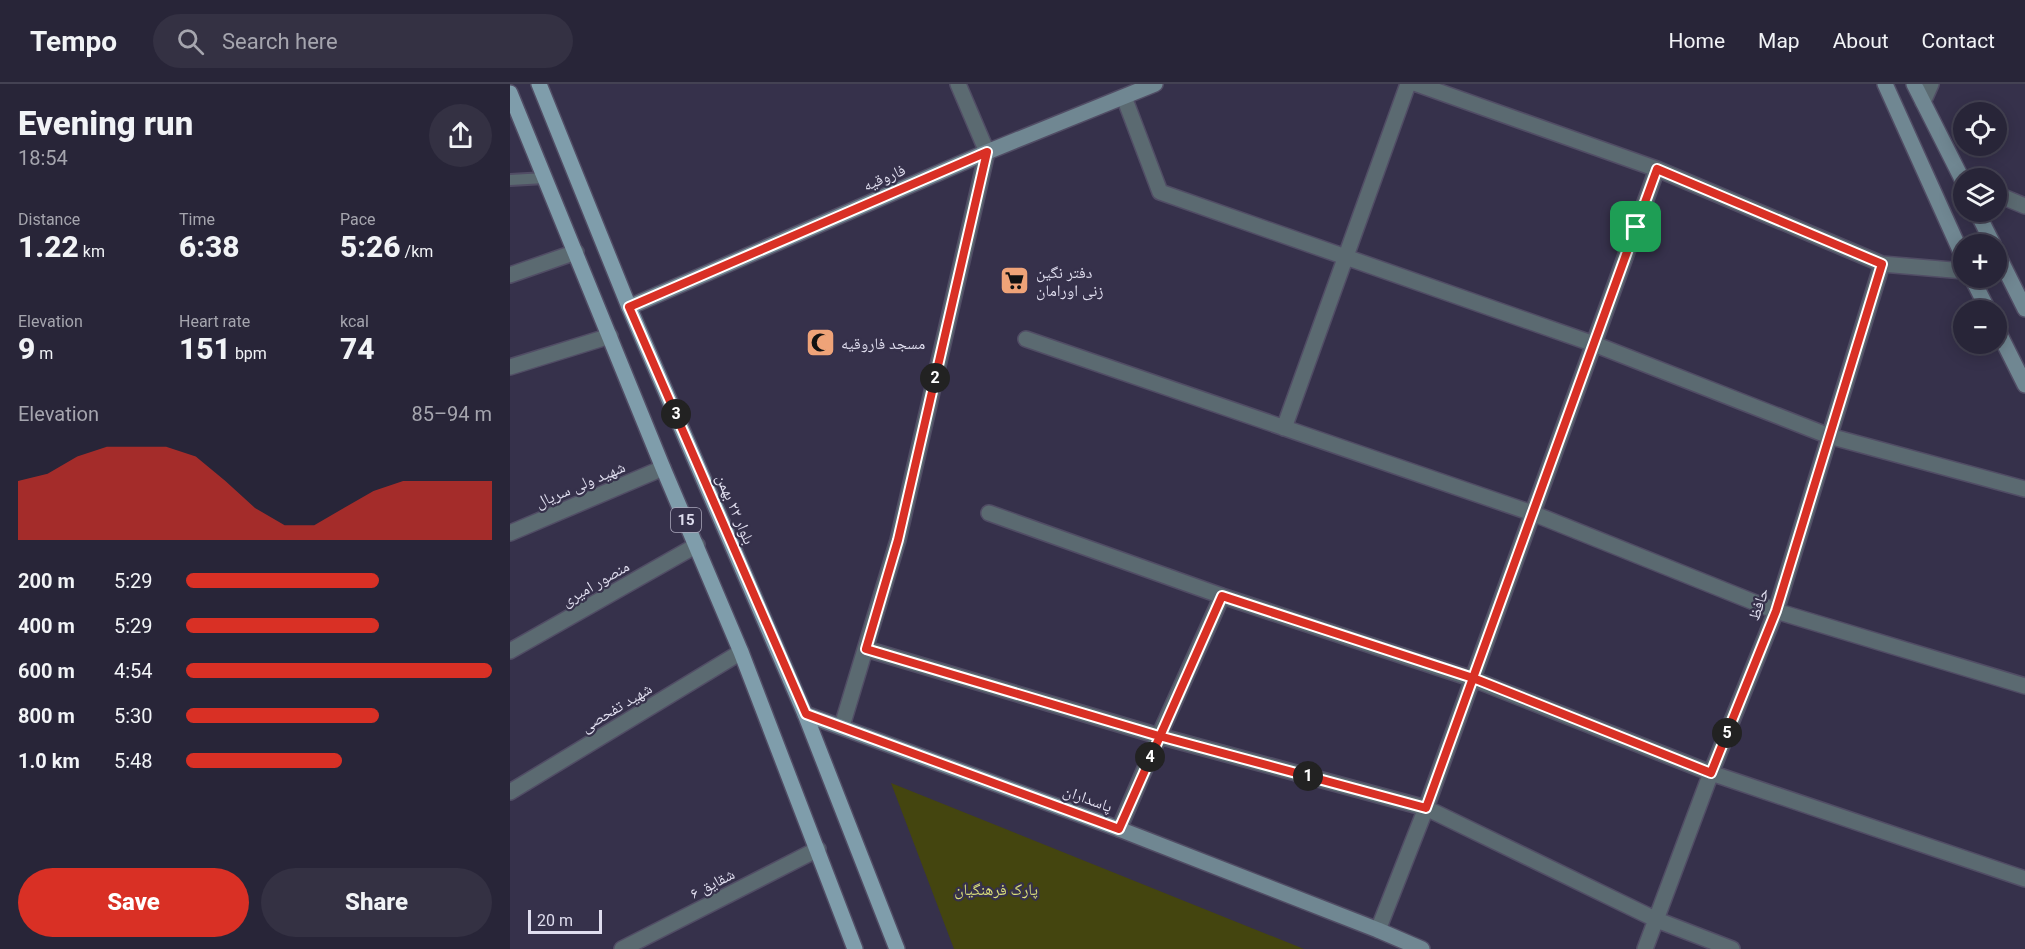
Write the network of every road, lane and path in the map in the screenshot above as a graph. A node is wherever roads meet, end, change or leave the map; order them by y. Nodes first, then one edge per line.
1 (539, 84) edge
2 (958, 84) edge
3 (1155, 84) edge
4 (1408, 84) edge
5 (1418, 84) edge
6 (1885, 84) edge
7 (1914, 84) edge
8 (1931, 84) edge
9 (510, 93) edge
10 (1124, 97) junction
11 (1923, 102) junction
12 (987, 152) junction
13 (1957, 168) edge
14 (1657, 169) junction
15 (545, 178) junction
16 (510, 180) edge
17 (2007, 199) edge
18 (2025, 206) edge
19 (1953, 235) edge
20 (576, 252) junction
21 (1346, 257) junction
22 (1882, 264) junction
23 (1953, 270) edge
24 (2007, 273) edge
25 (510, 275) edge
26 (629, 307) junction
27 (2025, 309) edge
28 (610, 336) junction
29 (1026, 339) dead end
30 (1594, 344) junction
31 (2007, 349) edge
32 (510, 368) edge
33 (2025, 385) edge
34 (1284, 428) junction
35 (1829, 436) junction
36 (663, 468) junction
37 (2025, 489) edge
38 (989, 513) dead end
39 (1533, 513) junction
40 (510, 533) edge
41 (697, 545) junction
42 (1222, 596) junction
43 (1776, 611) junction
44 (866, 649) junction
45 (510, 651) edge
46 (741, 652) junction
47 (1473, 678) junction
48 (2025, 686) edge
49 (806, 714) junction
50 (842, 726) junction
51 (1159, 736) junction
52 (1711, 773) junction
53 (510, 792) edge
54 (1426, 808) junction
55 (1119, 829) junction
56 (818, 849) junction
57 (2025, 879) edge
58 (1657, 920) junction
59 (1378, 930) junction
60 (622, 949) edge
61 (854, 949) edge
62 (897, 949) edge
63 (1422, 949) edge
64 (1645, 949) edge
65 (1732, 949) edge

1 - 26 main road, بلوار ۲۲ بهمن / 15
2 - 12 street
3 - 10 main road, فاروقیه
4 - 21 street
5 - 14 street
6 - 19 main road
7 - 11 main road
8 - 11 street
9 - 15 main road, 15
10 - 12 main road, فاروقیه
10 - 21 street
11 - 13 main road
12 - 26 main road, فاروقیه
12 - 44 street
14 - 22 street
14 - 30 street
15 - 16 lane
15 - 20 main road, 15
17 - 18 street
20 - 25 street
20 - 28 main road, 15
21 - 30 street
21 - 34 street
22 - 23 street
22 - 35 street, حافظ
24 - 27 main road
26 - 49 main road, بلوار ۲۲ بهمن / 15
28 - 32 street
28 - 36 main road, 15
29 - 34 street
30 - 35 street
30 - 39 street
31 - 33 main road
34 - 39 street
35 - 37 street
35 - 43 street, حافظ
36 - 40 street, شهید ولی سریال
36 - 41 main road, 15
38 - 42 street
39 - 43 street
39 - 47 street
41 - 45 street, منصور امیری
41 - 46 main road, 15
42 - 47 street
42 - 51 street
43 - 48 street
43 - 52 street, حافظ
44 - 50 street
44 - 51 street
46 - 53 street, شهید تفحصی
46 - 56 main road, 15
47 - 52 street
47 - 54 street
49 - 50 main road, پاسداران
49 - 62 main road, بلوار ۲۲ بهمن / 15
50 - 55 main road, پاسداران
51 - 54 street
51 - 55 street
52 - 57 street
52 - 58 street, حافظ
54 - 58 street
54 - 59 street
55 - 59 main road, پاسداران
56 - 60 street, شقایق ۶
56 - 61 main road, 15
58 - 64 street, حافظ
58 - 65 street
59 - 63 main road, پاسداران

